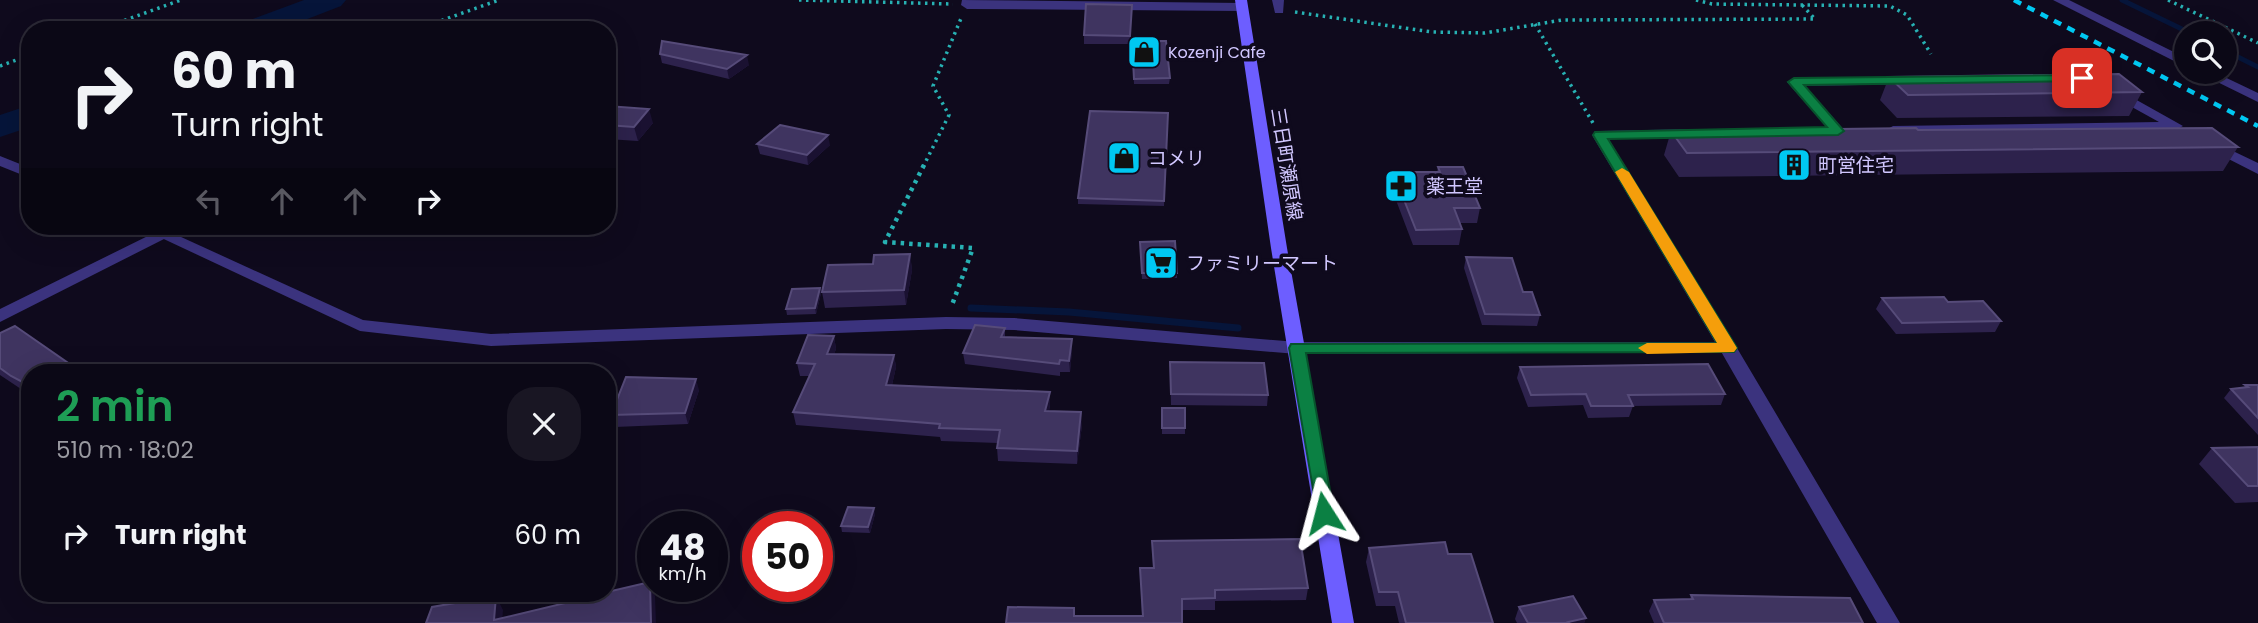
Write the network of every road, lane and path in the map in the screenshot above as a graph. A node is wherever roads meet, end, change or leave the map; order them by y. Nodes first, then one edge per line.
1 (181, 0) edge
2 (499, 0) edge
3 (799, 0) edge
4 (1696, 0) edge
5 (2059, 0) edge
6 (2168, 0) edge
7 (968, 2) edge
8 (1216, 3) edge
9 (1241, 3) edge
10 (1278, 5) edge
11 (1802, 5) junction
12 (123, 21) edge
13 (440, 21) edge
14 (1535, 24) junction
15 (2258, 43) edge
16 (1931, 54) dead end
17 (2174, 56) edge
18 (21, 58) edge
19 (0, 66) edge
20 (1931, 80) edge
21 (2229, 84) edge
22 (2109, 88) edge
23 (2258, 98) edge
24 (1878, 131) edge
25 (1811, 132) edge
26 (2188, 132) junction
27 (1705, 133) edge
28 (1599, 135) junction
29 (0, 159) edge
30 (2258, 169) edge
31 (21, 170) edge
32 (160, 235) edge
33 (164, 235) edge
34 (0, 316) edge
35 (946, 323) junction
36 (1297, 348) junction
37 (1728, 348) junction
38 (1343, 623) edge
39 (1889, 623) edge

1 - 12 path
2 - 13 path
3 - 7 path
4 - 11 path
5 - 17 street
6 - 15 path
7 - 8 street
7 - 35 path
8 - 9 street
9 - 36 main road, 三日町瀬原線
10 - 14 path
11 - 14 path
11 - 16 path
14 - 28 path
18 - 19 path
20 - 25 street
21 - 23 street
22 - 26 street
24 - 26 street
26 - 30 street
27 - 28 street
28 - 37 street
29 - 31 street
32 - 34 street
33 - 35 street
35 - 36 street
36 - 37 street
36 - 38 main road, 三日町瀬原線
37 - 39 street

